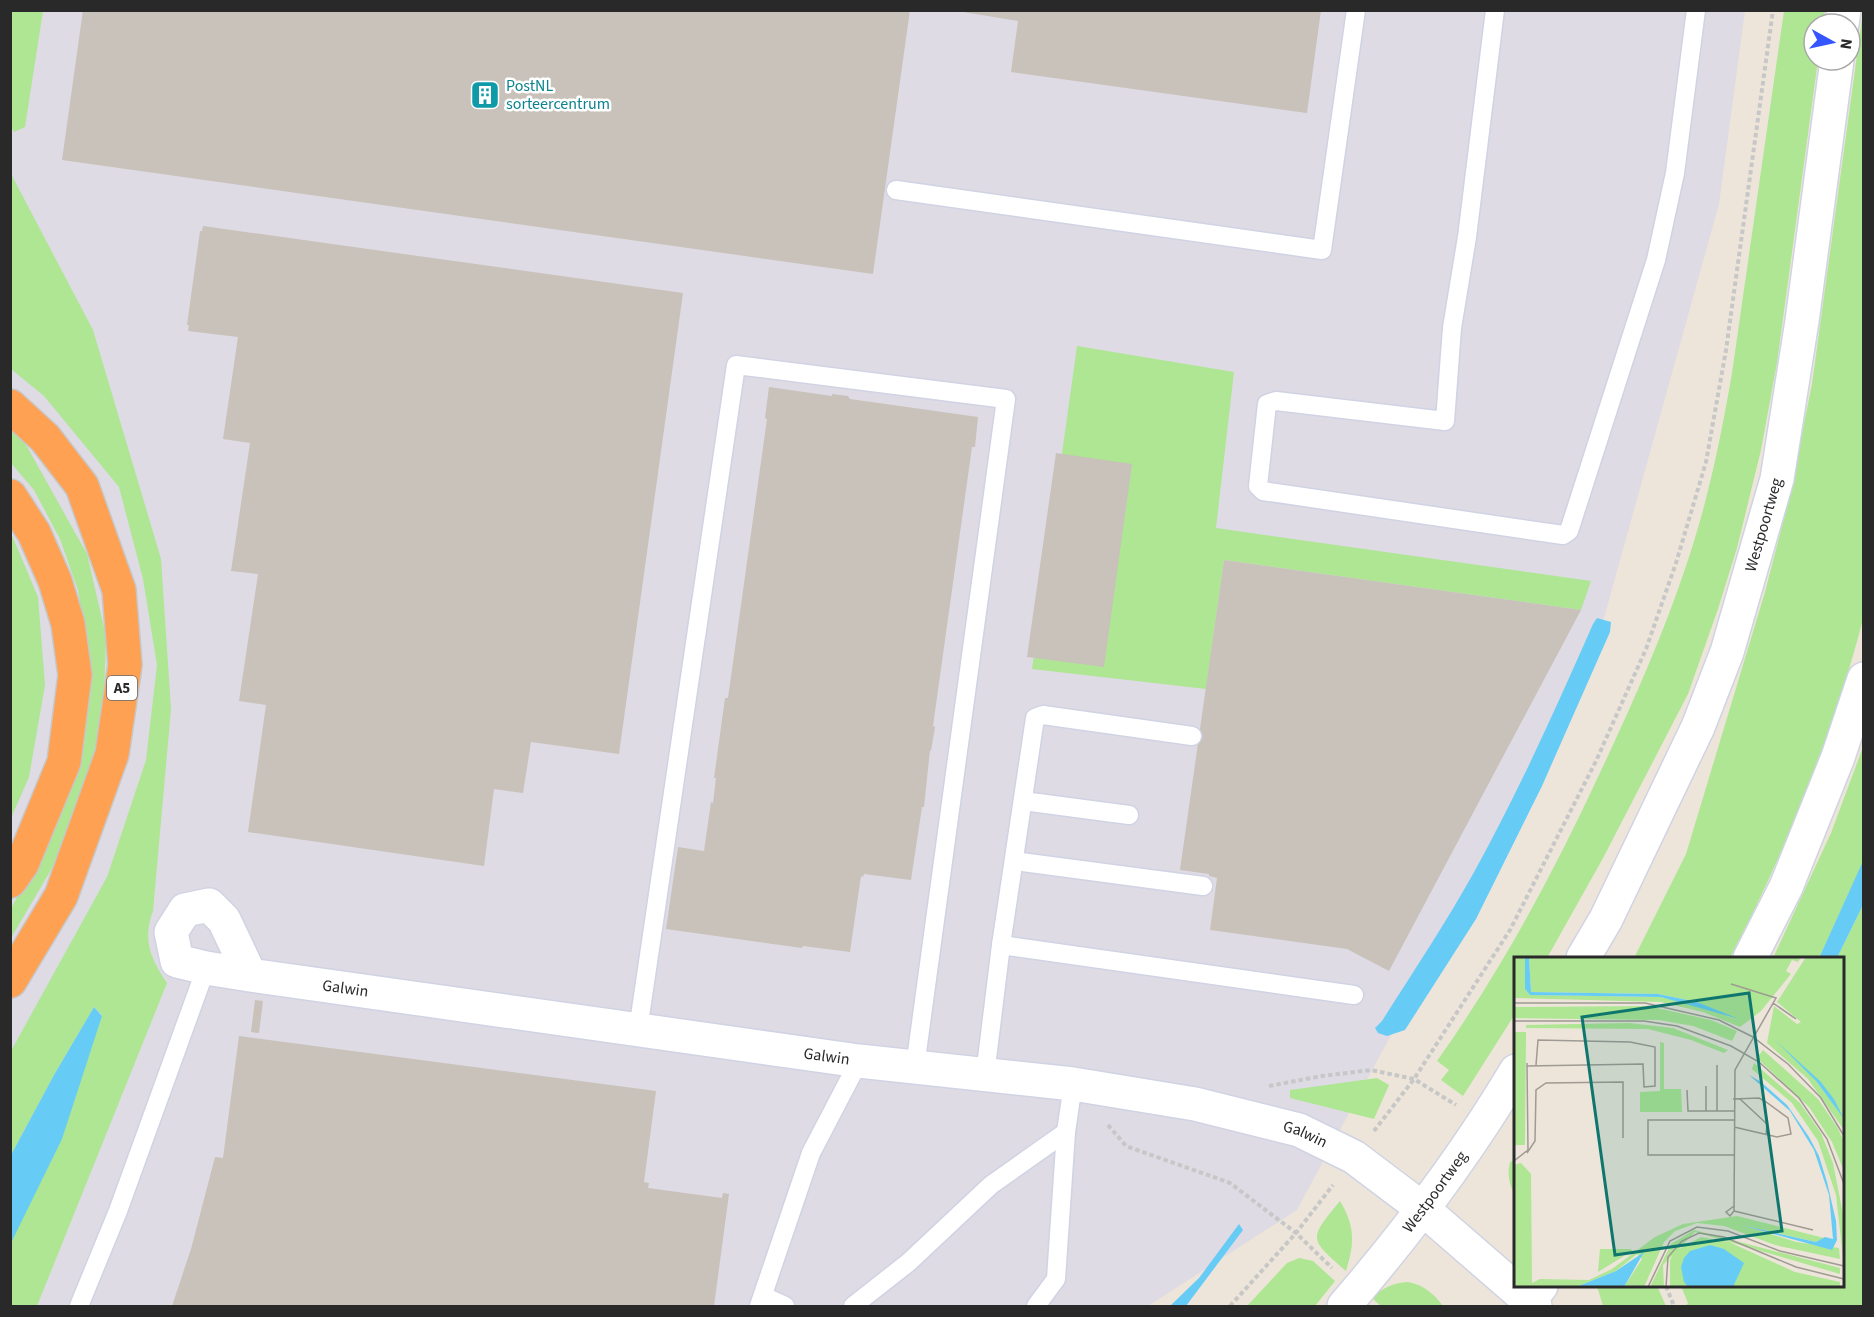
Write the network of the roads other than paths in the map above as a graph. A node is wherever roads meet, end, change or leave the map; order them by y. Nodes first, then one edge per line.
1 (1356, 10) edge
2 (1495, 10) edge
3 (1696, 10) edge
4 (1835, 72) edge
5 (896, 190) dead end
6 (10, 406) edge
7 (10, 496) edge
8 (1863, 679) edge
9 (1191, 736) dead end
10 (1023, 801) junction
11 (1129, 815) dead end
12 (1014, 861) junction
13 (10, 881) edge
14 (1203, 886) dead end
15 (1001, 945) junction
16 (1583, 957) edge
17 (1751, 957) edge
18 (206, 968) junction
19 (250, 975) junction
20 (10, 981) edge
21 (1354, 995) dead end
22 (638, 1030) junction
23 (859, 1061) junction
24 (915, 1067) junction
25 (1514, 1073) edge
26 (985, 1075) junction
27 (1073, 1084) junction
28 (1066, 1132) junction
29 (1423, 1209) junction
30 (1514, 1285) edge
31 (1516, 1287) edge
32 (1350, 1299) edge
33 (1532, 1300) edge
34 (761, 1301) edge
35 (79, 1306) edge
36 (785, 1306) edge
37 (853, 1306) edge
38 (1035, 1306) edge

1 - 5 lane
2 - 3 lane
4 - 16 street, Westpoortweg
6 - 20 highway, A5
7 - 13 highway
8 - 17 street
9 - 10 lane
10 - 11 lane
10 - 12 lane
12 - 14 lane
12 - 15 lane
15 - 21 lane
15 - 26 lane
18 - 19 street, Galwin
18 - 19 street, Galwin
18 - 35 lane
19 - 22 street, Galwin
22 - 23 street, Galwin
22 - 24 lane
23 - 24 street, Galwin
23 - 34 lane
24 - 26 street, Galwin
25 - 29 street, Westpoortweg
26 - 27 street, Galwin
27 - 28 lane
27 - 29 street, Galwin
28 - 37 lane
28 - 38 lane
29 - 30 street, Galwin
29 - 32 street, Westpoortweg
31 - 33 street, Galwin
34 - 36 lane

